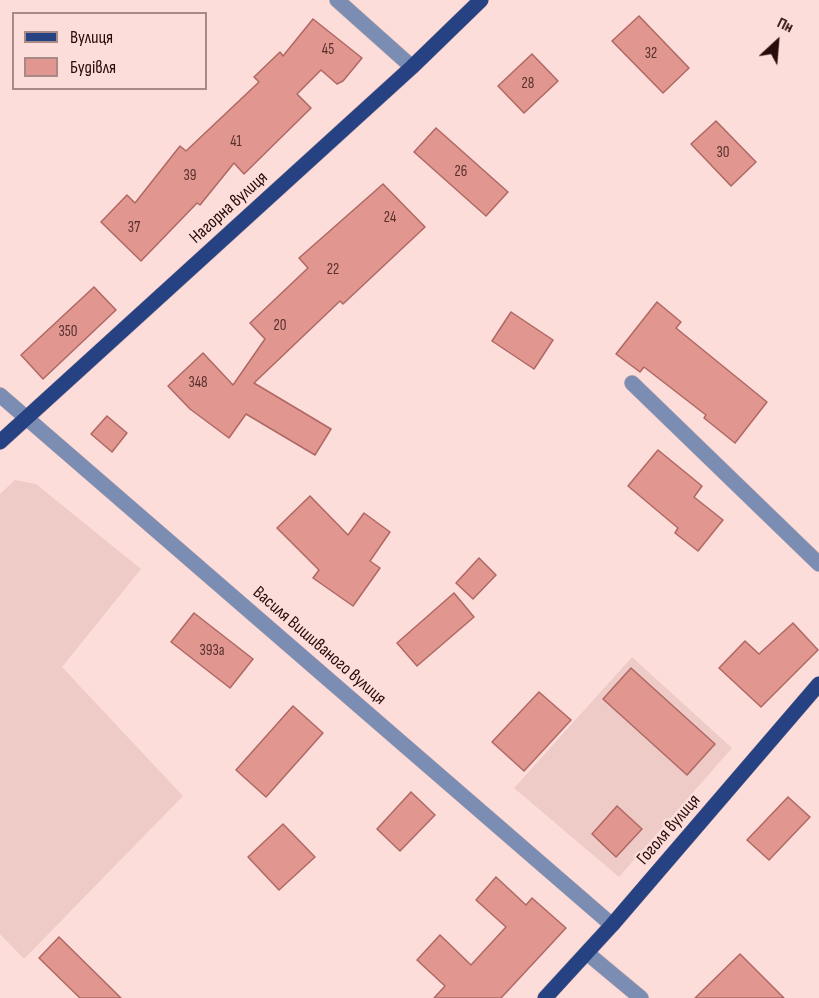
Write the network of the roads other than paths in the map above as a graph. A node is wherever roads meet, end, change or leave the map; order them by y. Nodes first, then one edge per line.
1 (337, 0) edge
2 (481, 0) edge
3 (412, 67) junction
4 (632, 382) dead end
5 (0, 395) edge
6 (26, 418) junction
7 (0, 442) edge
8 (819, 564) edge
9 (819, 684) edge
10 (612, 925) junction
11 (587, 953) junction
12 (545, 998) edge
13 (641, 998) edge

1 - 3 street
2 - 3 main road, Нагорна вулиця
3 - 6 main road, Нагорна вулиця
4 - 8 street
5 - 6 street, Василя Вишиваного вулиця
6 - 7 main road, Нагорна вулиця
6 - 10 street, Василя Вишиваного вулиця
9 - 10 main road, Гоголя вулиця
10 - 11 main road, Гоголя вулиця
11 - 12 main road, Гоголя вулиця
11 - 13 street

